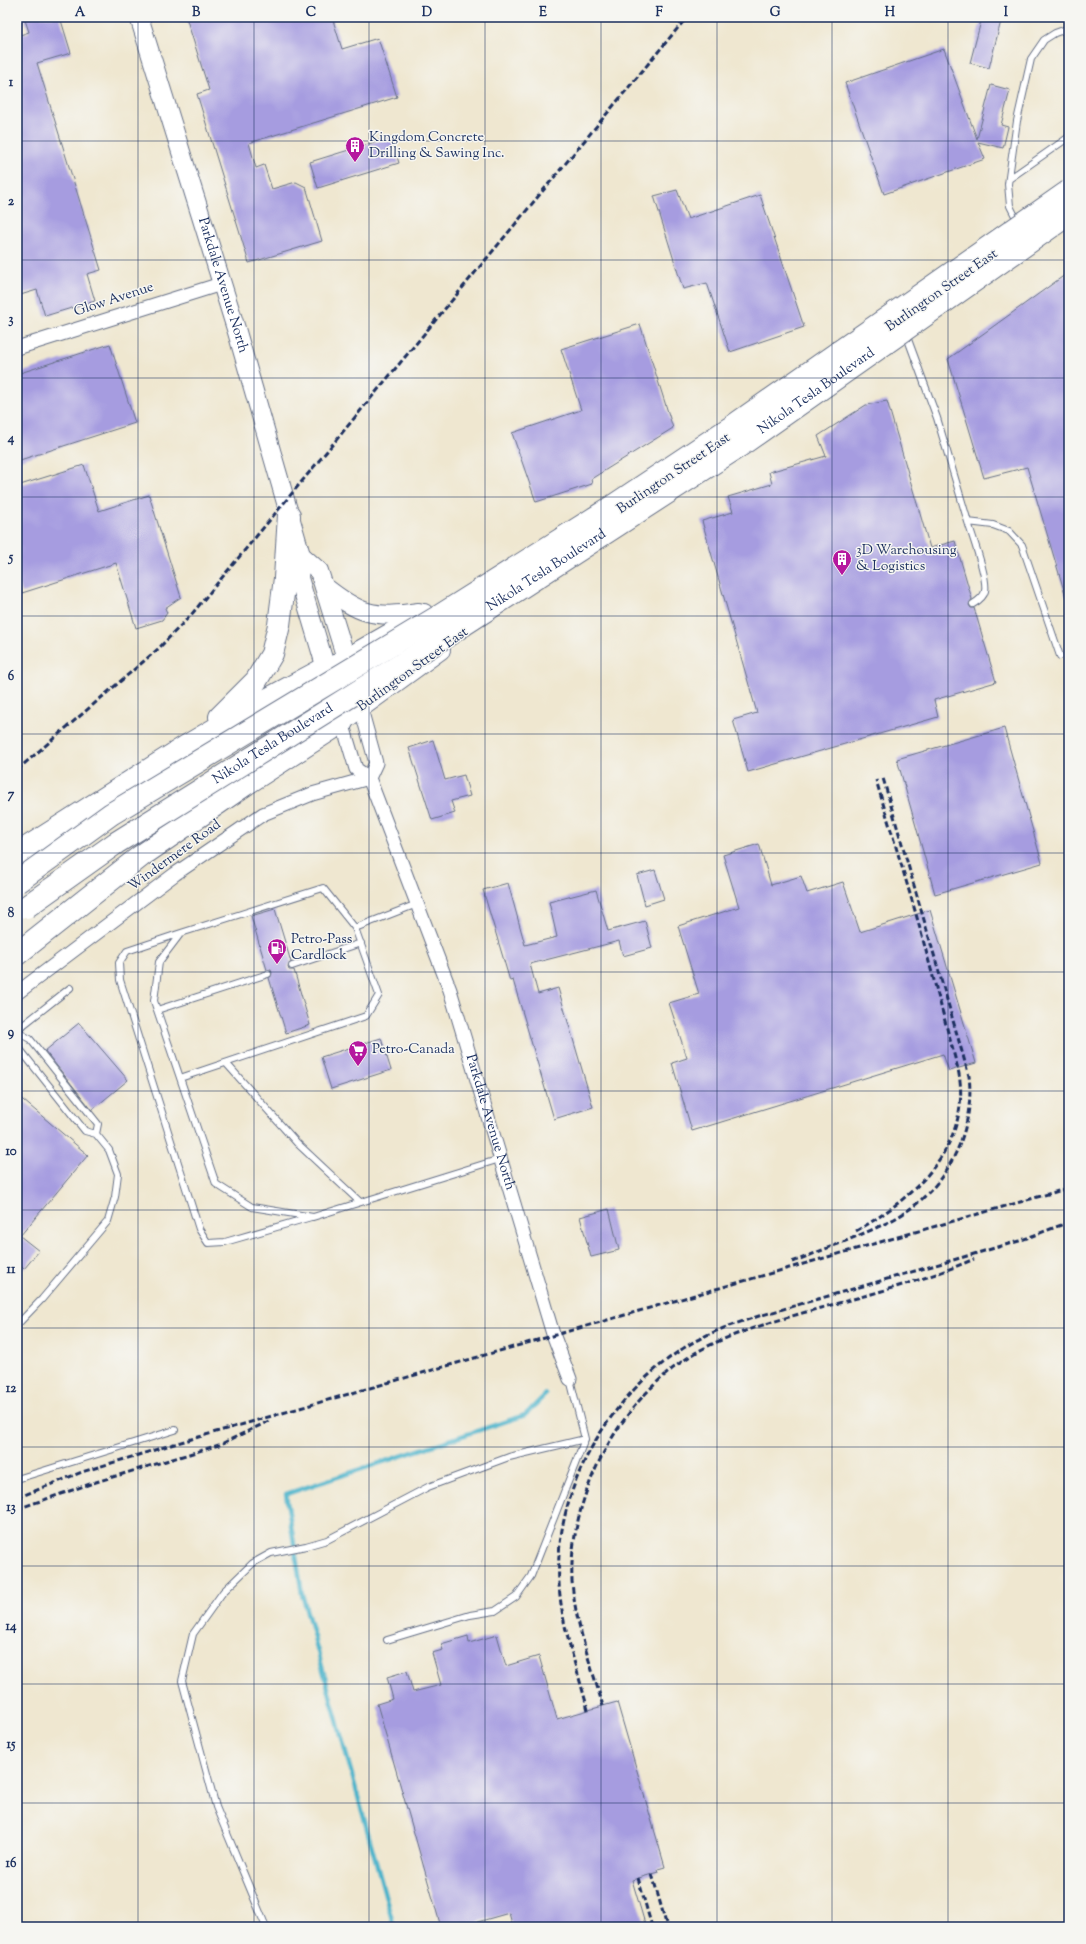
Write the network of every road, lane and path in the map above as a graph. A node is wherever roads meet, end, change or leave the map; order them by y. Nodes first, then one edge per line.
1 (139, 17) edge
2 (1069, 28) edge
3 (1069, 137) edge
4 (1009, 179) junction
5 (1069, 192) edge
6 (1069, 202) edge
7 (1069, 214) edge
8 (1023, 234) junction
9 (221, 284) junction
10 (903, 326) dead end
11 (17, 348) edge
12 (288, 515) junction
13 (968, 522) junction
14 (555, 553) junction
15 (301, 555) junction
16 (502, 571) junction
17 (324, 586) junction
18 (973, 604) dead end
19 (430, 610) junction
20 (1060, 656) dead end
21 (346, 657) junction
22 (326, 668) junction
23 (353, 683) junction
24 (334, 695) junction
25 (361, 709) junction
26 (342, 722) junction
27 (185, 747) junction
28 (369, 778) junction
29 (246, 784) junction
30 (17, 854) edge
31 (17, 882) edge
32 (417, 904) junction
33 (22, 911) edge
34 (355, 928) junction
35 (181, 933) junction
36 (361, 943) junction
37 (17, 954) edge
38 (292, 966) dead end
39 (268, 974) dead end
40 (70, 988) dead end
41 (17, 993) edge
42 (156, 1010) junction
43 (17, 1031) edge
44 (17, 1039) edge
45 (226, 1063) junction
46 (180, 1078) junction
47 (96, 1134) junction
48 (500, 1158) junction
49 (360, 1202) junction
50 (312, 1217) junction
51 (17, 1325) edge
52 (570, 1379) joint
53 (175, 1430) dead end
54 (585, 1439) junction
55 (17, 1479) edge
56 (387, 1640) dead end
57 (266, 1927) edge

1 - 9 main road, Parkdale Avenue North
2 - 4 lane
3 - 4 lane
4 - 8 lane
5 - 31 highway, Nikola Tesla Boulevard, bridge
6 - 8 main road, Burlington Street East
7 - 33 highway, Nikola Tesla Boulevard, bridge
8 - 14 main road, Burlington Street East
9 - 11 street, Glow Avenue
9 - 12 main road, Parkdale Avenue North
10 - 13 lane
12 - 15 main road, Parkdale Avenue North
12 - 27 highway
13 - 18 lane
13 - 20 lane
14 - 16 main road, Burlington Street East
14 - 25 main road, Burlington Street East
15 - 17 main road
15 - 22 main road, Parkdale Avenue North
16 - 19 main road, Burlington Street East
16 - 23 main road
17 - 19 main road
17 - 21 main road
19 - 21 main road, Burlington Street East
21 - 22 main road, Burlington Street East
21 - 23 main road
21 - 24 highway
22 - 24 main road, Parkdale Avenue North
22 - 27 highway
23 - 25 main road
23 - 26 main road
24 - 26 main road, Parkdale Avenue North
24 - 29 highway
25 - 26 main road, Burlington Street East
25 - 28 street
26 - 28 street, Parkdale Avenue North
26 - 29 highway
27 - 30 highway
28 - 32 street, Parkdale Avenue North
28 - 41 street, Windermere Road
29 - 37 highway
32 - 34 lane
32 - 48 street, Parkdale Avenue North
34 - 35 lane
34 - 36 lane
35 - 42 lane
35 - 50 lane
36 - 38 lane
36 - 45 lane
39 - 42 lane
40 - 43 lane
42 - 46 lane
43 - 47 lane
44 - 47 lane
45 - 46 lane
45 - 49 lane
46 - 50 lane
47 - 51 lane
48 - 49 lane
48 - 52 street, Parkdale Avenue North
49 - 50 lane
52 - 54 lane
53 - 55 lane
54 - 56 lane
54 - 57 lane

